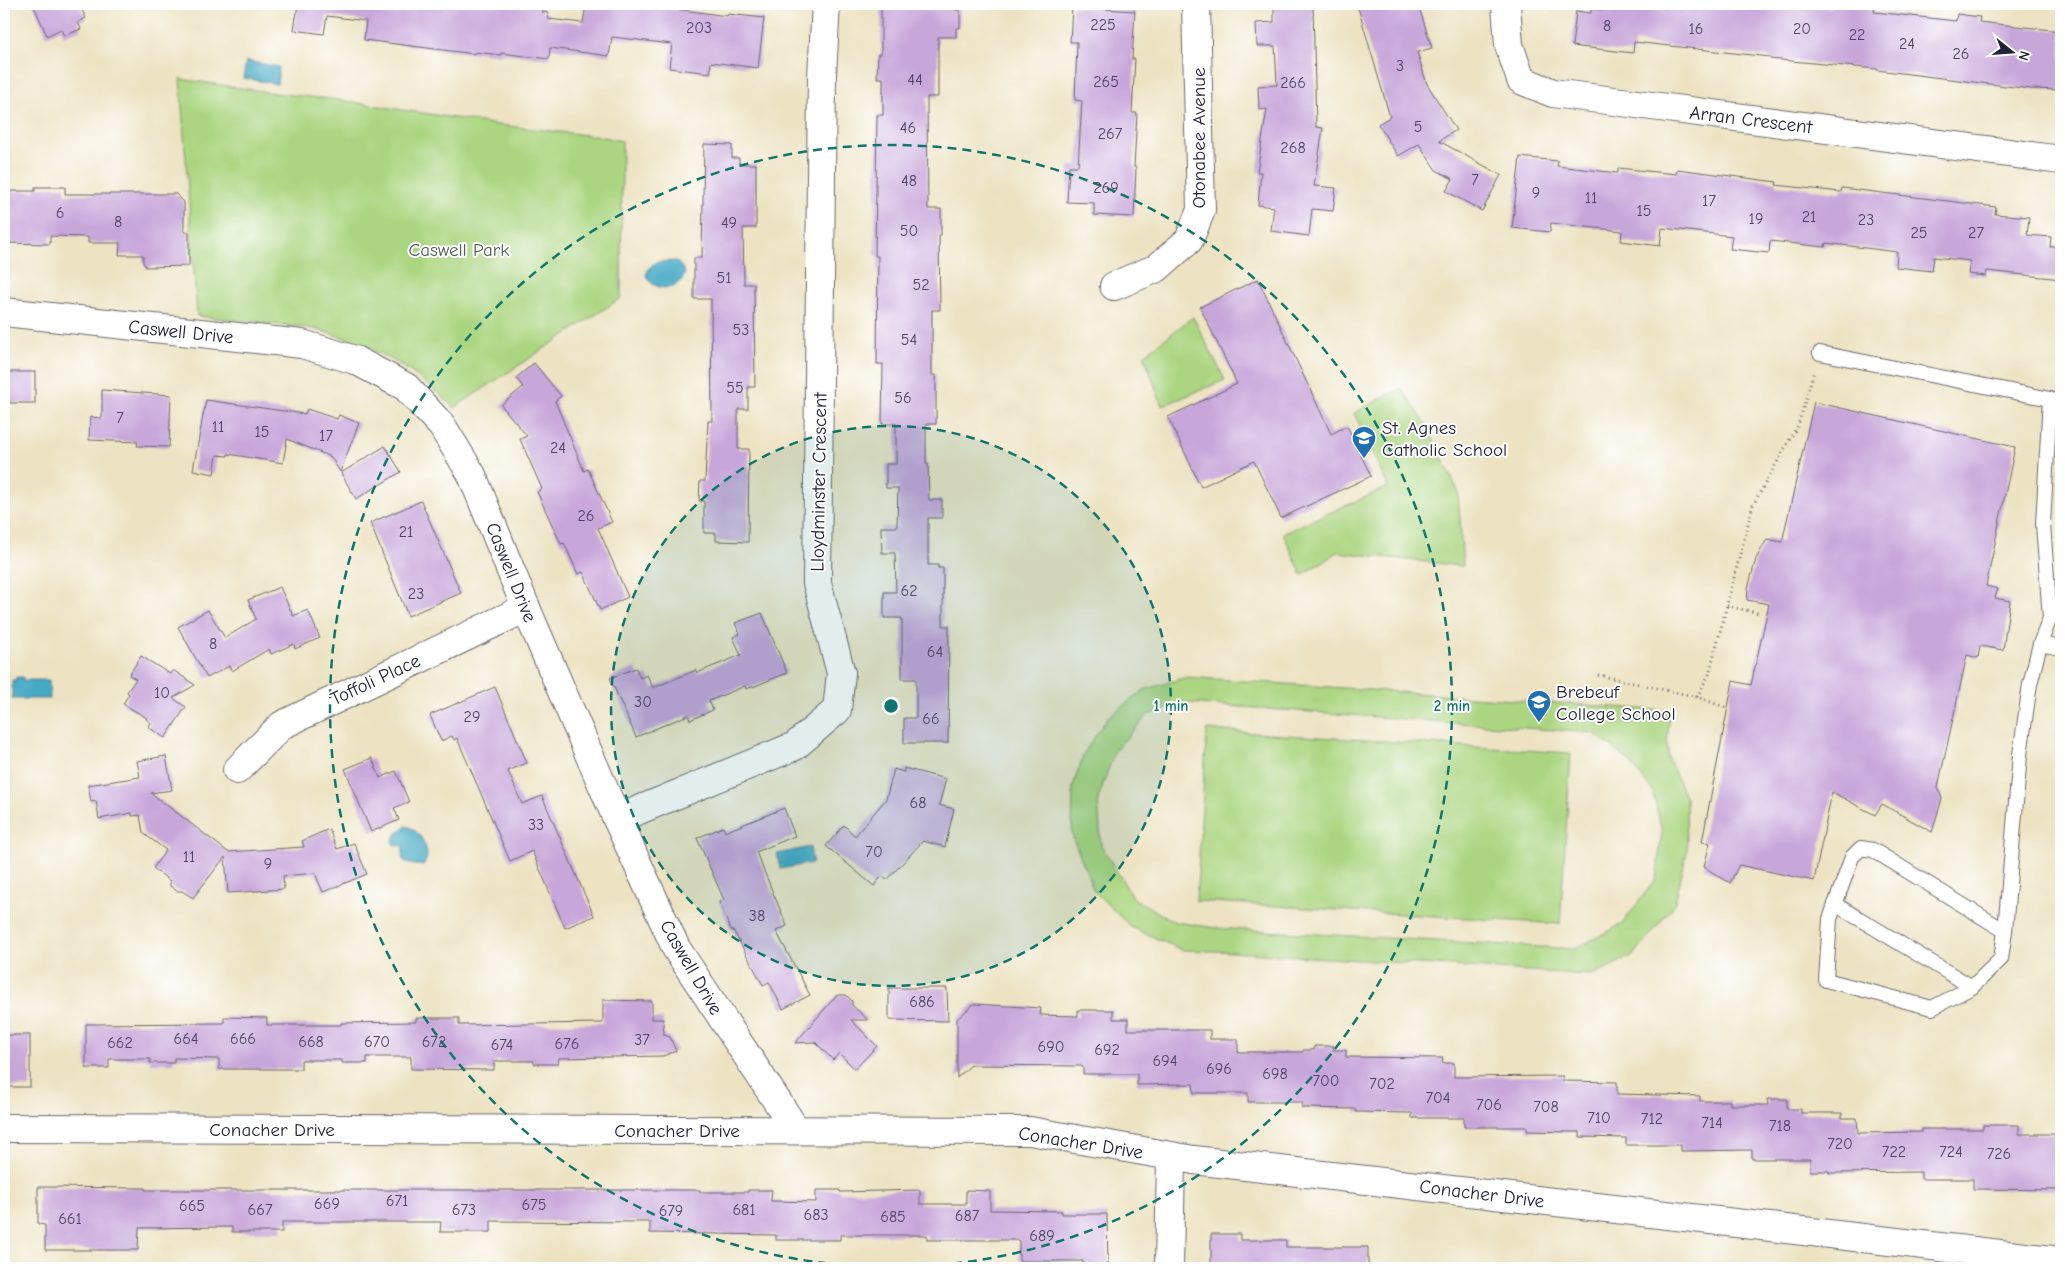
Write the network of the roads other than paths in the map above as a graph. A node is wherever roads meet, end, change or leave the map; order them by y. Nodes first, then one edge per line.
1 (826, 4) edge
2 (1196, 4) edge
3 (1506, 4) edge
4 (2061, 160) edge
5 (1114, 286) dead end
6 (4, 312) edge
7 (1820, 353) road end
8 (526, 608) junction
9 (2040, 644) junction
10 (2061, 648) edge
11 (237, 770) dead end
12 (617, 819) junction
13 (1835, 904) junction
14 (2005, 931) junction
15 (1972, 987) junction
16 (4, 1128) edge
17 (796, 1130) junction
18 (1171, 1157) junction
19 (2061, 1261) edge
20 (1169, 1268) edge

1 - 12 street, Lloydminster Crescent
2 - 5 street, Otonabee Avenue
3 - 4 street, Arran Crescent
6 - 8 street, Caswell Drive
7 - 9 lane
8 - 11 street, Toffoli Place
8 - 12 street, Caswell Drive
9 - 10 lane
9 - 14 lane
12 - 17 street, Caswell Drive
13 - 14 lane
13 - 15 lane
13 - 15 lane
14 - 15 lane
16 - 17 street, Conacher Drive
17 - 18 street, Conacher Drive
18 - 19 street, Conacher Drive
18 - 20 street

